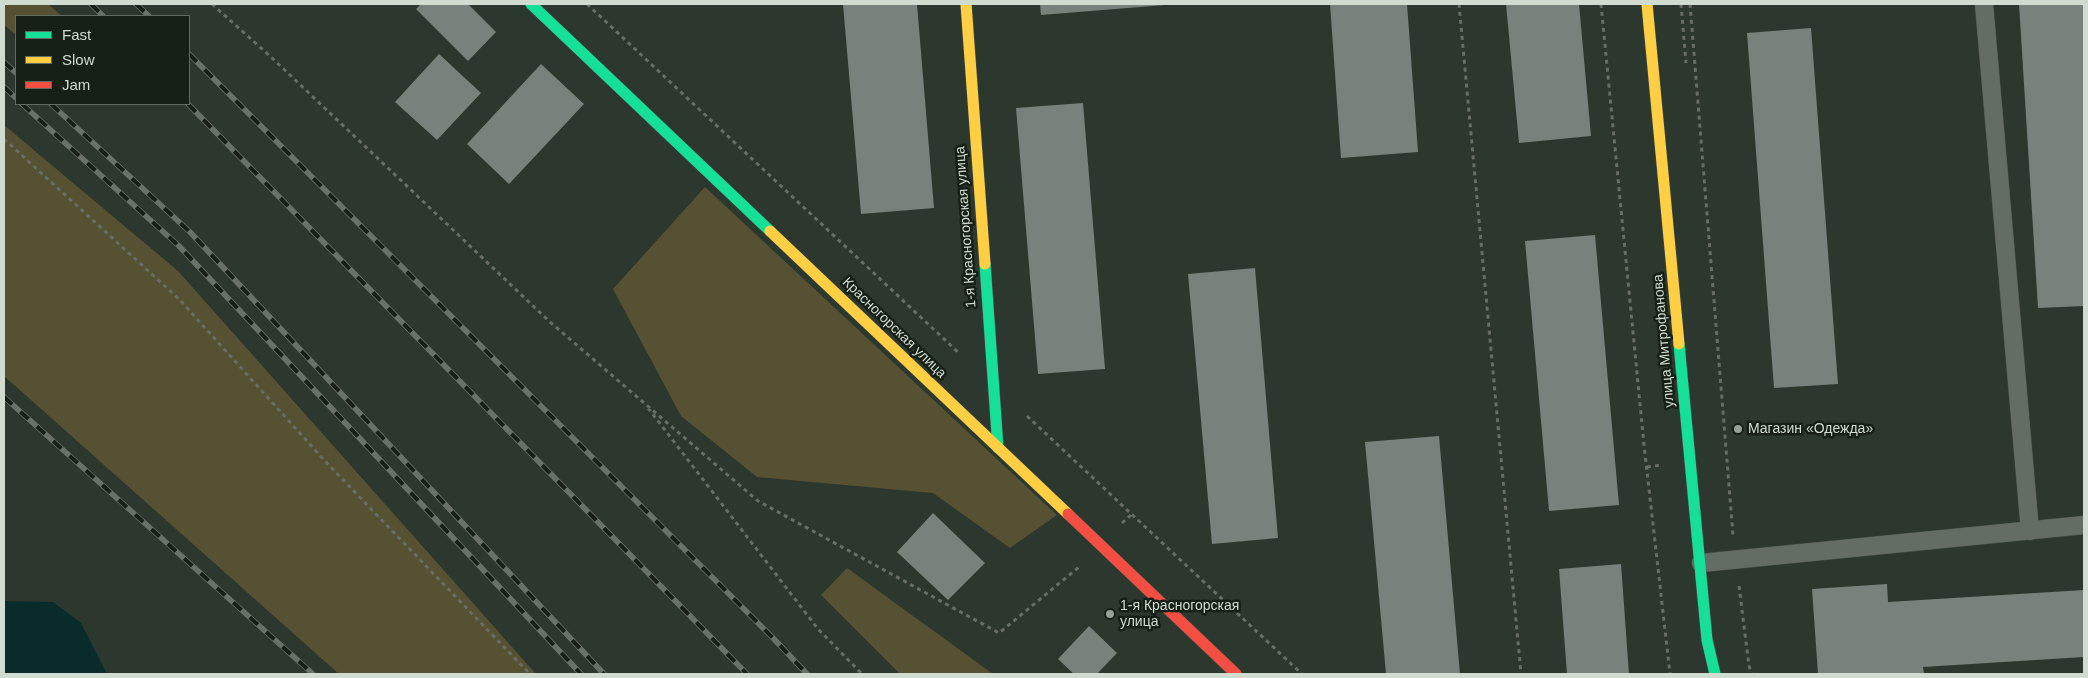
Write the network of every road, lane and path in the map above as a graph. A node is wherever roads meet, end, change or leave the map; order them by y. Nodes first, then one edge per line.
1 (212, 4) edge
2 (531, 4) edge
3 (586, 4) edge
4 (966, 4) edge
5 (1459, 4) edge
6 (1601, 4) edge
7 (1648, 4) edge
8 (1690, 4) edge
9 (1984, 4) edge
10 (4, 139) edge
11 (992, 384) junction
12 (642, 402) junction
13 (998, 448) junction
14 (2084, 525) edge
15 (2030, 531) junction
16 (1736, 559) junction
17 (1701, 563) junction
18 (1079, 568) dead end
19 (530, 674) edge
20 (862, 674) edge
21 (1236, 674) edge
22 (1302, 674) edge
23 (1521, 674) edge
24 (1670, 674) edge
25 (1715, 674) edge
26 (1752, 674) edge

1 - 12 path
2 - 13 street, Красногорская улица
3 - 11 path
4 - 11 street, 1-я Красногорская улица
5 - 23 path
6 - 24 path
7 - 17 street, улица Митрофанова
8 - 16 path
9 - 15 lane
10 - 19 path
11 - 13 street, 1-я Красногорская улица
11 - 22 path
12 - 18 path
12 - 20 path
13 - 21 street, Красногорская улица
14 - 15 lane
15 - 16 lane
16 - 17 lane
16 - 26 path
17 - 25 street, улица Митрофанова

